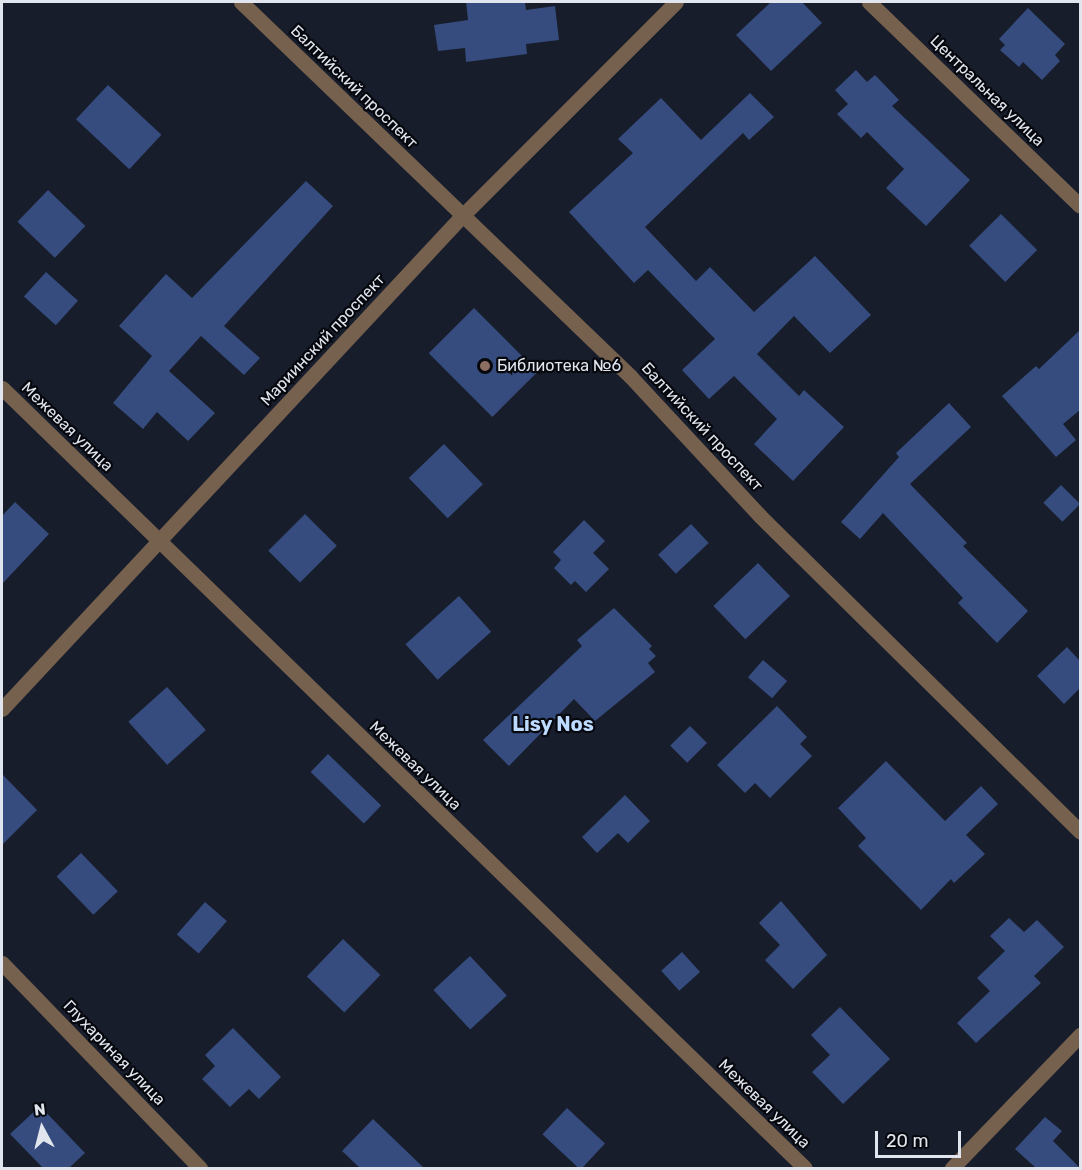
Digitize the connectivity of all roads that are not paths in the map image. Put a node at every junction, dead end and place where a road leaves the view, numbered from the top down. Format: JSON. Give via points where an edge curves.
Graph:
{"nodes":[{"id":1,"x":241,"y":2,"type":"edge"},
{"id":2,"x":676,"y":2,"type":"edge"},
{"id":3,"x":868,"y":2,"type":"edge"},
{"id":4,"x":1080,"y":206,"type":"edge"},
{"id":5,"x":461,"y":217,"type":"junction"},
{"id":6,"x":2,"y":388,"type":"edge"},
{"id":7,"x":160,"y":543,"type":"junction"},
{"id":8,"x":2,"y":709,"type":"edge"},
{"id":9,"x":1080,"y":832,"type":"edge"},
{"id":10,"x":2,"y":963,"type":"edge"},
{"id":11,"x":1080,"y":1035,"type":"edge"},
{"id":12,"x":200,"y":1168,"type":"edge"},
{"id":13,"x":805,"y":1168,"type":"edge"},
{"id":14,"x":952,"y":1168,"type":"edge"}],
"edges":[{"from":1,"to":5,"type":"street","name":"Балтийский проспект"},
{"from":2,"to":5,"type":"street","name":"Мариинский проспект"},
{"from":3,"to":4,"type":"street","name":"Центральная улица"},
{"from":5,"to":7,"type":"street","name":"Мариинский проспект"},
{"from":5,"to":9,"type":"street","name":"Балтийский проспект","via":[[630,376],[760,516]]},
{"from":6,"to":7,"type":"street","name":"Межевая улица"},
{"from":7,"to":8,"type":"street","name":"Мариинский проспект"},
{"from":7,"to":13,"type":"street","name":"Межевая улица"},
{"from":10,"to":12,"type":"street","name":"Глухариная улица"},
{"from":11,"to":14,"type":"street"}]}
